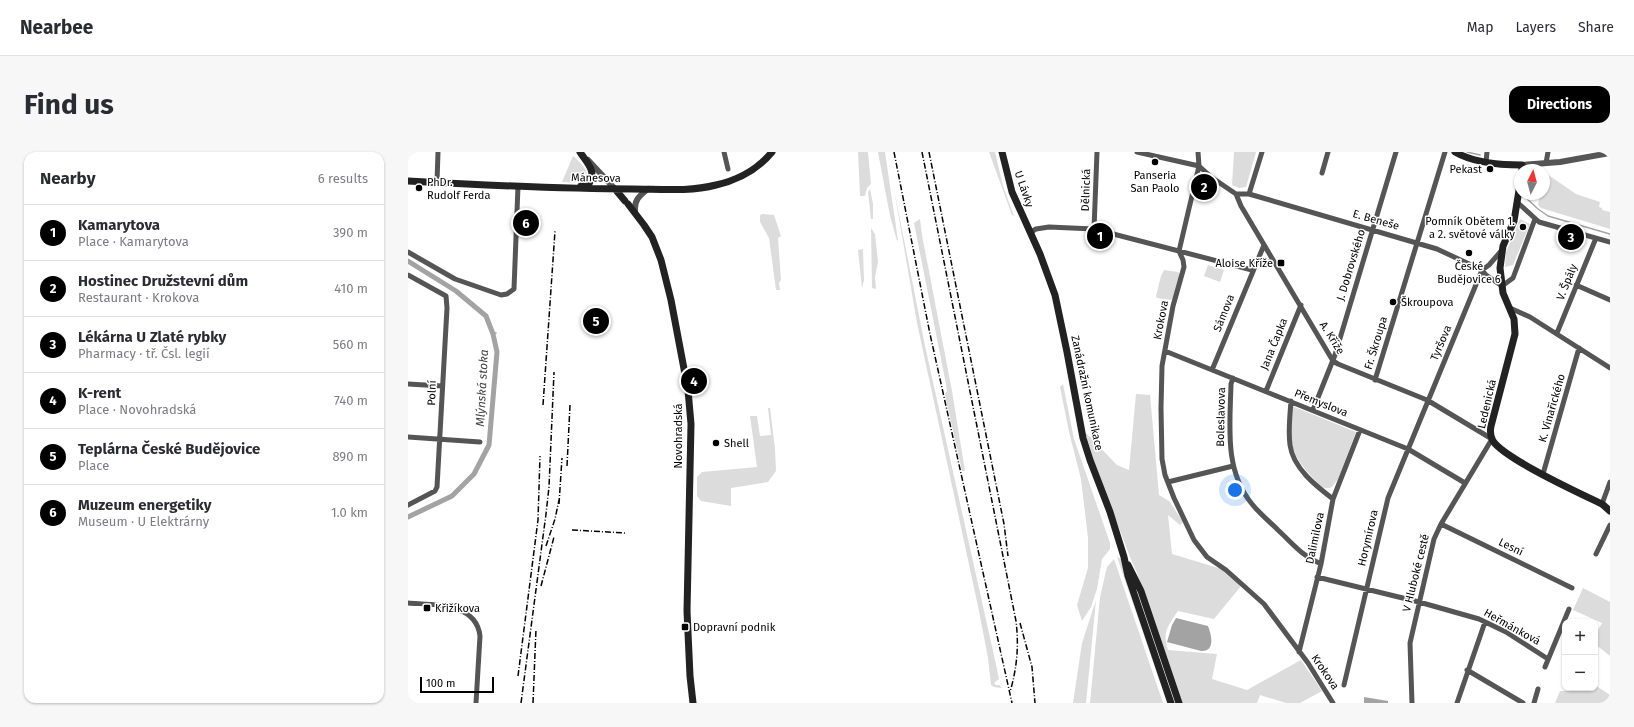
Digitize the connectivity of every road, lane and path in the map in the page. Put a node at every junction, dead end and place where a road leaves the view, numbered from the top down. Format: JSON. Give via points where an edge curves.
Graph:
{"nodes":[{"id":1,"x":438,"y":152,"type":"edge"},
{"id":2,"x":580,"y":152,"type":"edge"},
{"id":3,"x":724,"y":152,"type":"edge"},
{"id":4,"x":772,"y":152,"type":"edge"},
{"id":5,"x":1002,"y":152,"type":"edge"},
{"id":6,"x":1097,"y":152,"type":"edge"},
{"id":7,"x":1137,"y":152,"type":"edge"},
{"id":8,"x":1198,"y":152,"type":"edge"},
{"id":9,"x":1262,"y":152,"type":"edge"},
{"id":10,"x":1328,"y":152,"type":"edge"},
{"id":11,"x":1396,"y":152,"type":"edge"},
{"id":12,"x":1445,"y":152,"type":"edge"},
{"id":13,"x":1454,"y":152,"type":"edge"},
{"id":14,"x":1487,"y":152,"type":"edge"},
{"id":15,"x":1548,"y":152,"type":"edge"},
{"id":16,"x":1603,"y":153,"type":"edge"},
{"id":17,"x":1610,"y":153,"type":"edge"},
{"id":18,"x":1486,"y":162,"type":"junction"},
{"id":19,"x":1546,"y":163,"type":"junction"},
{"id":20,"x":1540,"y":164,"type":"edge"},
{"id":21,"x":1198,"y":166,"type":"junction"},
{"id":22,"x":1514,"y":166,"type":"edge"},
{"id":23,"x":728,"y":169,"type":"dead end"},
{"id":24,"x":1322,"y":173,"type":"dead end"},
{"id":25,"x":408,"y":181,"type":"edge"},
{"id":26,"x":437,"y":182,"type":"junction"},
{"id":27,"x":518,"y":186,"type":"junction"},
{"id":28,"x":572,"y":188,"type":"junction"},
{"id":29,"x":615,"y":190,"type":"junction"},
{"id":30,"x":648,"y":190,"type":"junction"},
{"id":31,"x":1236,"y":194,"type":"junction"},
{"id":32,"x":1249,"y":194,"type":"junction"},
{"id":33,"x":1518,"y":200,"type":"edge"},
{"id":34,"x":1518,"y":203,"type":"junction"},
{"id":35,"x":635,"y":212,"type":"junction"},
{"id":36,"x":1535,"y":219,"type":"junction"},
{"id":37,"x":1094,"y":229,"type":"junction"},
{"id":38,"x":1372,"y":229,"type":"junction"},
{"id":39,"x":1031,"y":232,"type":"junction"},
{"id":40,"x":1596,"y":238,"type":"junction"},
{"id":41,"x":1610,"y":242,"type":"edge"},
{"id":42,"x":1417,"y":243,"type":"junction"},
{"id":43,"x":1264,"y":245,"type":"junction"},
{"id":44,"x":1502,"y":250,"type":"junction"},
{"id":45,"x":1179,"y":251,"type":"junction"},
{"id":46,"x":408,"y":252,"type":"edge"},
{"id":47,"x":1274,"y":262,"type":"junction"},
{"id":48,"x":1256,"y":263,"type":"junction"},
{"id":49,"x":1252,"y":270,"type":"junction"},
{"id":50,"x":1482,"y":270,"type":"junction"},
{"id":51,"x":408,"y":275,"type":"edge"},
{"id":52,"x":1576,"y":285,"type":"junction"},
{"id":53,"x":1502,"y":286,"type":"junction"},
{"id":54,"x":1610,"y":300,"type":"edge"},
{"id":55,"x":1301,"y":305,"type":"junction"},
{"id":56,"x":1510,"y":308,"type":"junction"},
{"id":57,"x":1556,"y":334,"type":"junction"},
{"id":58,"x":1579,"y":348,"type":"junction"},
{"id":59,"x":1165,"y":351,"type":"junction"},
{"id":60,"x":1333,"y":360,"type":"junction"},
{"id":61,"x":1610,"y":368,"type":"edge"},
{"id":62,"x":1212,"y":370,"type":"junction"},
{"id":63,"x":1233,"y":378,"type":"junction"},
{"id":64,"x":1375,"y":380,"type":"junction"},
{"id":65,"x":408,"y":384,"type":"edge"},
{"id":66,"x":442,"y":386,"type":"junction"},
{"id":67,"x":1266,"y":391,"type":"junction"},
{"id":68,"x":1427,"y":400,"type":"junction"},
{"id":69,"x":1292,"y":401,"type":"junction"},
{"id":70,"x":1313,"y":410,"type":"junction"},
{"id":71,"x":1360,"y":430,"type":"junction"},
{"id":72,"x":408,"y":437,"type":"edge"},
{"id":73,"x":440,"y":439,"type":"junction"},
{"id":74,"x":1492,"y":439,"type":"junction"},
{"id":75,"x":480,"y":442,"type":"dead end"},
{"id":76,"x":1408,"y":450,"type":"junction"},
{"id":77,"x":1233,"y":466,"type":"junction"},
{"id":78,"x":1543,"y":474,"type":"junction"},
{"id":79,"x":1168,"y":482,"type":"junction"},
{"id":80,"x":1610,"y":482,"type":"edge"},
{"id":81,"x":1465,"y":483,"type":"junction"},
{"id":82,"x":1334,"y":499,"type":"junction"},
{"id":83,"x":1602,"y":504,"type":"junction"},
{"id":84,"x":408,"y":505,"type":"edge"},
{"id":85,"x":1610,"y":511,"type":"edge"},
{"id":86,"x":1441,"y":524,"type":"junction"},
{"id":87,"x":1610,"y":525,"type":"edge"},
{"id":88,"x":1596,"y":554,"type":"dead end"},
{"id":89,"x":1124,"y":557,"type":"junction"},
{"id":90,"x":1321,"y":564,"type":"junction"},
{"id":91,"x":1317,"y":577,"type":"junction"},
{"id":92,"x":1572,"y":588,"type":"dead end"},
{"id":93,"x":1367,"y":589,"type":"junction"},
{"id":94,"x":1419,"y":602,"type":"junction"},
{"id":95,"x":409,"y":603,"type":"edge"},
{"id":96,"x":1569,"y":609,"type":"dead end"},
{"id":97,"x":1485,"y":622,"type":"junction"},
{"id":98,"x":1299,"y":652,"type":"junction"},
{"id":99,"x":1548,"y":659,"type":"junction"},
{"id":100,"x":1545,"y":668,"type":"dead end"},
{"id":101,"x":1467,"y":670,"type":"junction"},
{"id":102,"x":1344,"y":685,"type":"dead end"},
{"id":103,"x":1538,"y":689,"type":"dead end"},
{"id":104,"x":476,"y":703,"type":"edge"},
{"id":105,"x":693,"y":703,"type":"edge"},
{"id":106,"x":1171,"y":703,"type":"edge"},
{"id":107,"x":1179,"y":703,"type":"edge"},
{"id":108,"x":1333,"y":703,"type":"edge"},
{"id":109,"x":1412,"y":703,"type":"edge"},
{"id":110,"x":1457,"y":703,"type":"edge"},
{"id":111,"x":1523,"y":703,"type":"edge"},
{"id":112,"x":1534,"y":703,"type":"edge"}],
"edges":[{"from":1,"to":26,"type":"street"},
{"from":2,"to":28,"type":"main road","via":[[593,176],[589,184]]},
{"from":2,"to":29,"type":"street","name":"Novohradská"},
{"from":3,"to":23,"type":"street"},
{"from":4,"to":30,"type":"main road","name":"Mánesova","via":[[752,171],[716,186]]},
{"from":5,"to":39,"type":"main road","name":"U Lávky","via":[[1018,209]]},
{"from":6,"to":37,"type":"street","name":"Dělnická"},
{"from":7,"to":21,"type":"street"},
{"from":8,"to":21,"type":"street","name":"Krokova"},
{"from":9,"to":32,"type":"street"},
{"from":10,"to":24,"type":"street"},
{"from":11,"to":38,"type":"street","name":"J. Dobrovského"},
{"from":12,"to":42,"type":"street","name":"Fr. Škroupa"},
{"from":13,"to":18,"type":"main road","via":[[1466,158]]},
{"from":14,"to":18,"type":"street"},
{"from":15,"to":19,"type":"street"},
{"from":16,"to":17,"type":"street"},
{"from":16,"to":19,"type":"street"},
{"from":18,"to":22,"type":"main road"},
{"from":19,"to":20,"type":"street"},
{"from":21,"to":31,"type":"street"},
{"from":21,"to":45,"type":"street","name":"Krokova"},
{"from":25,"to":26,"type":"main road","name":"Mánesova"},
{"from":26,"to":27,"type":"main road","name":"Mánesova"},
{"from":27,"to":28,"type":"main road","name":"Mánesova"},
{"from":27,"to":46,"type":"street","via":[[514,289],[507,294],[501,295],[455,279]]},
{"from":28,"to":29,"type":"main road","name":"Mánesova"},
{"from":29,"to":30,"type":"main road","name":"Mánesova"},
{"from":29,"to":35,"type":"main road","name":"Novohradská"},
{"from":30,"to":35,"type":"street","via":[[636,199]]},
{"from":31,"to":32,"type":"street","name":"E. Beneše"},
{"from":31,"to":43,"type":"street","name":"A. Kříže"},
{"from":32,"to":38,"type":"street","name":"E. Beneše"},
{"from":33,"to":34,"type":"main road","name":"Ledenická"},
{"from":34,"to":36,"type":"street"},
{"from":34,"to":44,"type":"main road","name":"Ledenická"},
{"from":35,"to":105,"type":"main road","name":"Novohradská","via":[[659,252],[688,390],[691,431],[688,640]]},
{"from":36,"to":40,"type":"street"},
{"from":36,"to":53,"type":"street","via":[[1513,278]]},
{"from":37,"to":39,"type":"street","via":[[1049,227]]},
{"from":37,"to":45,"type":"street"},
{"from":38,"to":42,"type":"street","name":"E. Beneše"},
{"from":38,"to":60,"type":"street","name":"J. Dobrovského"},
{"from":39,"to":89,"type":"main road","name":"Zanádražní komunikace","via":[[1055,295],[1083,438]]},
{"from":40,"to":41,"type":"street"},
{"from":40,"to":52,"type":"street","name":"V. Špály"},
{"from":42,"to":50,"type":"street","name":"E. Beneše","via":[[1437,249]]},
{"from":42,"to":64,"type":"street","name":"Fr. Škroupa"},
{"from":43,"to":47,"type":"street","name":"A. Kříže"},
{"from":43,"to":48,"type":"street","name":"Sámova"},
{"from":44,"to":50,"type":"street","name":"Ledenická"},
{"from":44,"to":53,"type":"main road","name":"Ledenická"},
{"from":45,"to":49,"type":"street"},
{"from":45,"to":59,"type":"street","name":"Krokova","via":[[1184,267],[1173,306]]},
{"from":47,"to":48,"type":"street"},
{"from":47,"to":55,"type":"street","name":"A. Kříže"},
{"from":48,"to":49,"type":"street","name":"Sámova"},
{"from":49,"to":62,"type":"street","name":"Sámova"},
{"from":50,"to":53,"type":"street","name":"E. Beneše"},
{"from":50,"to":68,"type":"street","name":"Tyršova"},
{"from":51,"to":66,"type":"street","name":"Polní","via":[[446,296]]},
{"from":52,"to":54,"type":"street"},
{"from":52,"to":57,"type":"street","name":"V. Špály"},
{"from":53,"to":56,"type":"main road","name":"Ledenická"},
{"from":55,"to":60,"type":"street","name":"A. Kříže"},
{"from":55,"to":67,"type":"street","name":"Jana Čapka"},
{"from":56,"to":57,"type":"street","via":[[1530,317]]},
{"from":56,"to":74,"type":"main road","name":"Ledenická","via":[[1515,322],[1515,334],[1491,426]]},
{"from":57,"to":58,"type":"street"},
{"from":58,"to":61,"type":"street"},
{"from":58,"to":78,"type":"street","name":"K. Vinařického"},
{"from":59,"to":62,"type":"street","name":"Přemyslova"},
{"from":59,"to":79,"type":"street","name":"Krokova","via":[[1162,366],[1162,459]]},
{"from":60,"to":64,"type":"street","name":"A. Kříže"},
{"from":60,"to":70,"type":"street","name":"J. Dobrovského"},
{"from":62,"to":63,"type":"street","name":"Přemyslova"},
{"from":63,"to":67,"type":"street","name":"Přemyslova"},
{"from":63,"to":77,"type":"street","name":"Boleslavova","via":[[1230,441]]},
{"from":64,"to":68,"type":"street","name":"A. Kříže"},
{"from":65,"to":66,"type":"street"},
{"from":66,"to":73,"type":"street","name":"Polní"},
{"from":67,"to":69,"type":"street","name":"Přemyslova"},
{"from":68,"to":74,"type":"street","name":"A. Kříže"},
{"from":68,"to":76,"type":"street","name":"Horymírova"},
{"from":69,"to":70,"type":"street","name":"Přemyslova"},
{"from":69,"to":82,"type":"street","via":[[1290,441],[1294,457],[1310,479]]},
{"from":70,"to":71,"type":"street","name":"Přemyslova"},
{"from":71,"to":76,"type":"street","name":"Přemyslova"},
{"from":71,"to":82,"type":"street","name":"Dalimilova"},
{"from":72,"to":73,"type":"street"},
{"from":73,"to":75,"type":"street"},
{"from":73,"to":84,"type":"street","name":"Polní","via":[[438,487]]},
{"from":74,"to":78,"type":"main road","name":"Ledenická","via":[[1506,453]]},
{"from":74,"to":81,"type":"street","name":"V Hluboké cestě"},
{"from":76,"to":81,"type":"street","name":"Přemyslova"},
{"from":76,"to":93,"type":"street","name":"Horymírova","via":[[1388,498]]},
{"from":77,"to":79,"type":"street"},
{"from":77,"to":90,"type":"street","name":"Boleslavova","via":[[1240,485],[1252,504],[1307,558]]},
{"from":78,"to":83,"type":"main road","name":"Ledenická"},
{"from":79,"to":98,"type":"street","name":"Krokova","via":[[1194,540],[1207,557],[1226,570],[1264,604]]},
{"from":80,"to":83,"type":"street"},
{"from":81,"to":86,"type":"street","name":"V Hluboké cestě"},
{"from":82,"to":90,"type":"street","name":"Dalimilova"},
{"from":83,"to":85,"type":"main road","name":"Ledenická"},
{"from":86,"to":92,"type":"street","name":"Lesní"},
{"from":86,"to":94,"type":"street","name":"V Hluboké cestě","via":[[1433,543]]},
{"from":87,"to":88,"type":"street"},
{"from":89,"to":106,"type":"main road","name":"Zanádražní komunikace","via":[[1128,576]]},
{"from":89,"to":107,"type":"main road","name":"Zanádražní komunikace","via":[[1141,591]]},
{"from":90,"to":91,"type":"street","name":"Dalimilova"},
{"from":91,"to":93,"type":"street","name":"Heřmánková"},
{"from":91,"to":98,"type":"street","name":"Dalimilova"},
{"from":93,"to":94,"type":"street","name":"Heřmánková"},
{"from":93,"to":102,"type":"street","name":"Horymírova"},
{"from":94,"to":97,"type":"street","name":"Heřmánková"},
{"from":94,"to":109,"type":"street","name":"V Hluboké cestě","via":[[1410,643]]},
{"from":95,"to":104,"type":"street","via":[[457,608],[478,626],[480,636]]},
{"from":96,"to":99,"type":"street"},
{"from":97,"to":99,"type":"street","name":"Heřmánková","via":[[1506,632]]},
{"from":97,"to":101,"type":"street"},
{"from":98,"to":108,"type":"street","name":"Krokova"},
{"from":99,"to":100,"type":"street"},
{"from":101,"to":110,"type":"street"},
{"from":101,"to":111,"type":"street"},
{"from":103,"to":112,"type":"street"}]}
